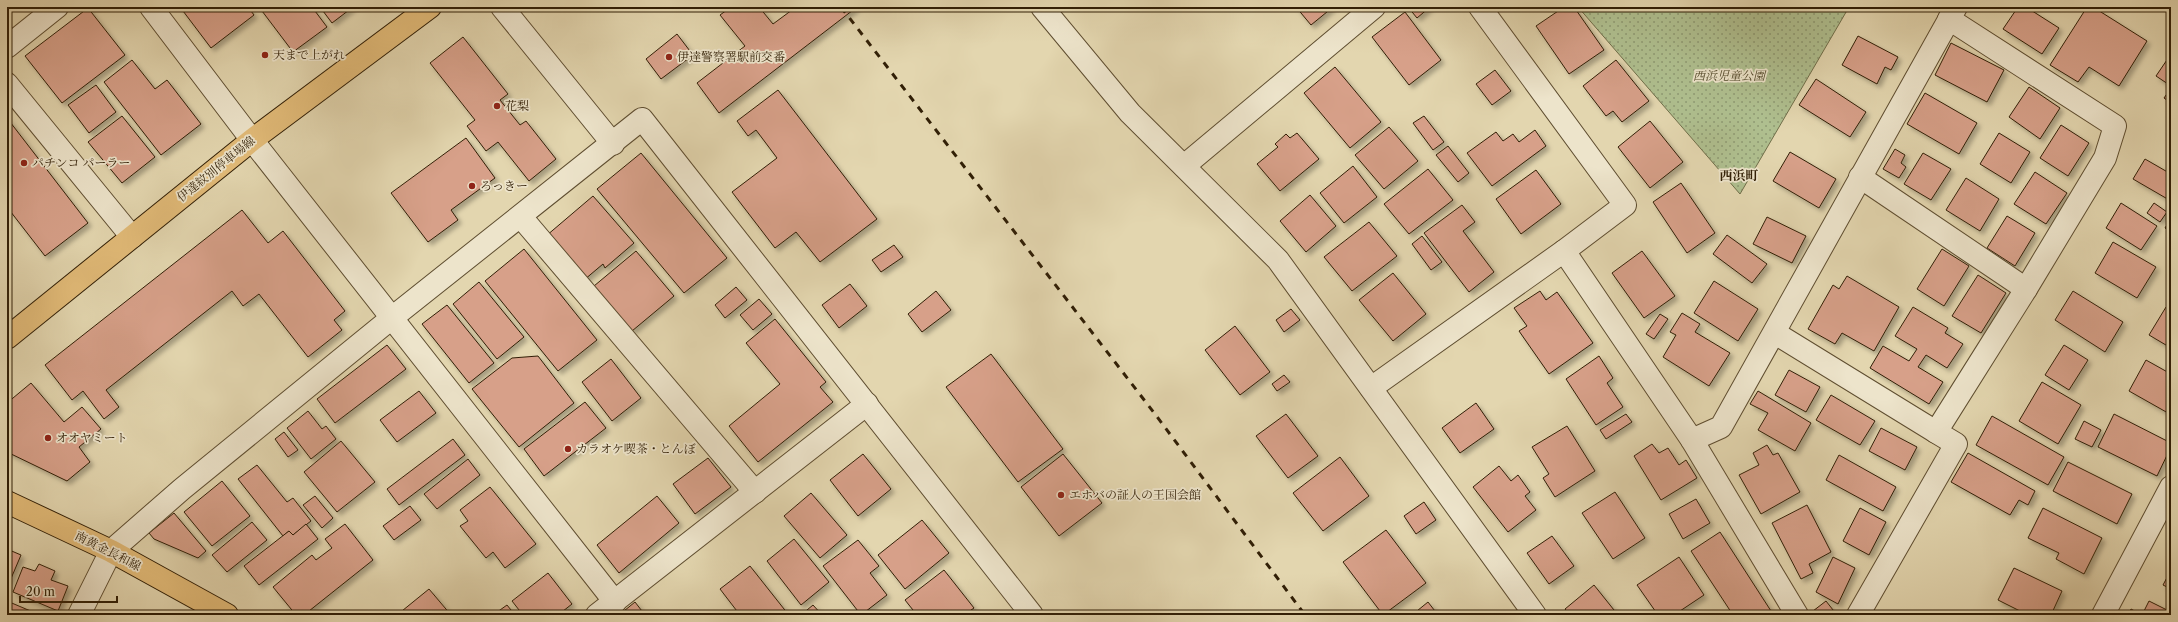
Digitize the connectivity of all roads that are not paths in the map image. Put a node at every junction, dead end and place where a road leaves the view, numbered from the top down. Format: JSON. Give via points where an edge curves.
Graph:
{"nodes":[{"id":1,"x":57,"y":7,"type":"edge"},
{"id":2,"x":151,"y":7,"type":"edge"},
{"id":3,"x":430,"y":7,"type":"edge"},
{"id":4,"x":502,"y":7,"type":"edge"},
{"id":5,"x":1042,"y":7,"type":"edge"},
{"id":6,"x":1480,"y":7,"type":"edge"},
{"id":7,"x":1372,"y":8,"type":"edge"},
{"id":8,"x":1953,"y":13,"type":"edge"},
{"id":9,"x":7,"y":47,"type":"edge"},
{"id":10,"x":7,"y":84,"type":"edge"},
{"id":11,"x":252,"y":140,"type":"junction"},
{"id":12,"x":613,"y":144,"type":"junction"},
{"id":13,"x":1184,"y":166,"type":"junction"},
{"id":14,"x":1860,"y":177,"type":"junction"},
{"id":15,"x":521,"y":217,"type":"junction"},
{"id":16,"x":132,"y":237,"type":"junction"},
{"id":17,"x":1564,"y":251,"type":"junction"},
{"id":18,"x":2026,"y":289,"type":"junction"},
{"id":19,"x":393,"y":317,"type":"junction"},
{"id":20,"x":1775,"y":333,"type":"junction"},
{"id":21,"x":7,"y":338,"type":"edge"},
{"id":22,"x":1371,"y":388,"type":"junction"},
{"id":23,"x":867,"y":404,"type":"junction"},
{"id":24,"x":1936,"y":432,"type":"junction"},
{"id":25,"x":1692,"y":440,"type":"junction"},
{"id":26,"x":2171,"y":487,"type":"edge"},
{"id":27,"x":755,"y":492,"type":"junction"},
{"id":28,"x":7,"y":502,"type":"edge"},
{"id":29,"x":111,"y":551,"type":"junction"},
{"id":30,"x":615,"y":602,"type":"junction"},
{"id":31,"x":1027,"y":613,"type":"edge"},
{"id":32,"x":79,"y":615,"type":"edge"},
{"id":33,"x":227,"y":615,"type":"edge"},
{"id":34,"x":597,"y":615,"type":"edge"},
{"id":35,"x":1535,"y":615,"type":"edge"},
{"id":36,"x":1797,"y":615,"type":"edge"},
{"id":37,"x":1858,"y":615,"type":"edge"},
{"id":38,"x":2103,"y":615,"type":"edge"}],
"edges":[{"from":1,"to":9,"type":"street"},
{"from":2,"to":11,"type":"street"},
{"from":3,"to":11,"type":"main road","name":"伊達紋別停車場線"},
{"from":4,"to":12,"type":"street"},
{"from":5,"to":13,"type":"street","via":[[1130,113]]},
{"from":6,"to":17,"type":"street","via":[[1625,205]]},
{"from":7,"to":13,"type":"street"},
{"from":8,"to":14,"type":"street"},
{"from":8,"to":18,"type":"street","via":[[2115,126],[2105,158]]},
{"from":10,"to":16,"type":"street"},
{"from":11,"to":16,"type":"main road","name":"伊達紋別停車場線"},
{"from":11,"to":19,"type":"street"},
{"from":12,"to":15,"type":"street"},
{"from":12,"to":23,"type":"street","via":[[642,119]]},
{"from":13,"to":22,"type":"street","via":[[1278,260]]},
{"from":14,"to":18,"type":"street"},
{"from":14,"to":20,"type":"street"},
{"from":15,"to":19,"type":"street"},
{"from":15,"to":27,"type":"street"},
{"from":16,"to":21,"type":"main road","name":"伊達紋別停車場線"},
{"from":17,"to":22,"type":"street"},
{"from":17,"to":25,"type":"street"},
{"from":18,"to":24,"type":"street"},
{"from":19,"to":29,"type":"street","via":[[182,489]]},
{"from":19,"to":30,"type":"street"},
{"from":20,"to":24,"type":"street"},
{"from":20,"to":25,"type":"street","via":[[1721,427]]},
{"from":22,"to":35,"type":"street"},
{"from":23,"to":27,"type":"street"},
{"from":23,"to":31,"type":"street"},
{"from":24,"to":37,"type":"street","via":[[1956,444]]},
{"from":25,"to":36,"type":"street"},
{"from":26,"to":38,"type":"street"},
{"from":27,"to":30,"type":"street"},
{"from":28,"to":29,"type":"main road","name":"南黄金長和線"},
{"from":29,"to":32,"type":"street"},
{"from":29,"to":33,"type":"main road","name":"南黄金長和線"},
{"from":30,"to":34,"type":"street"}]}
